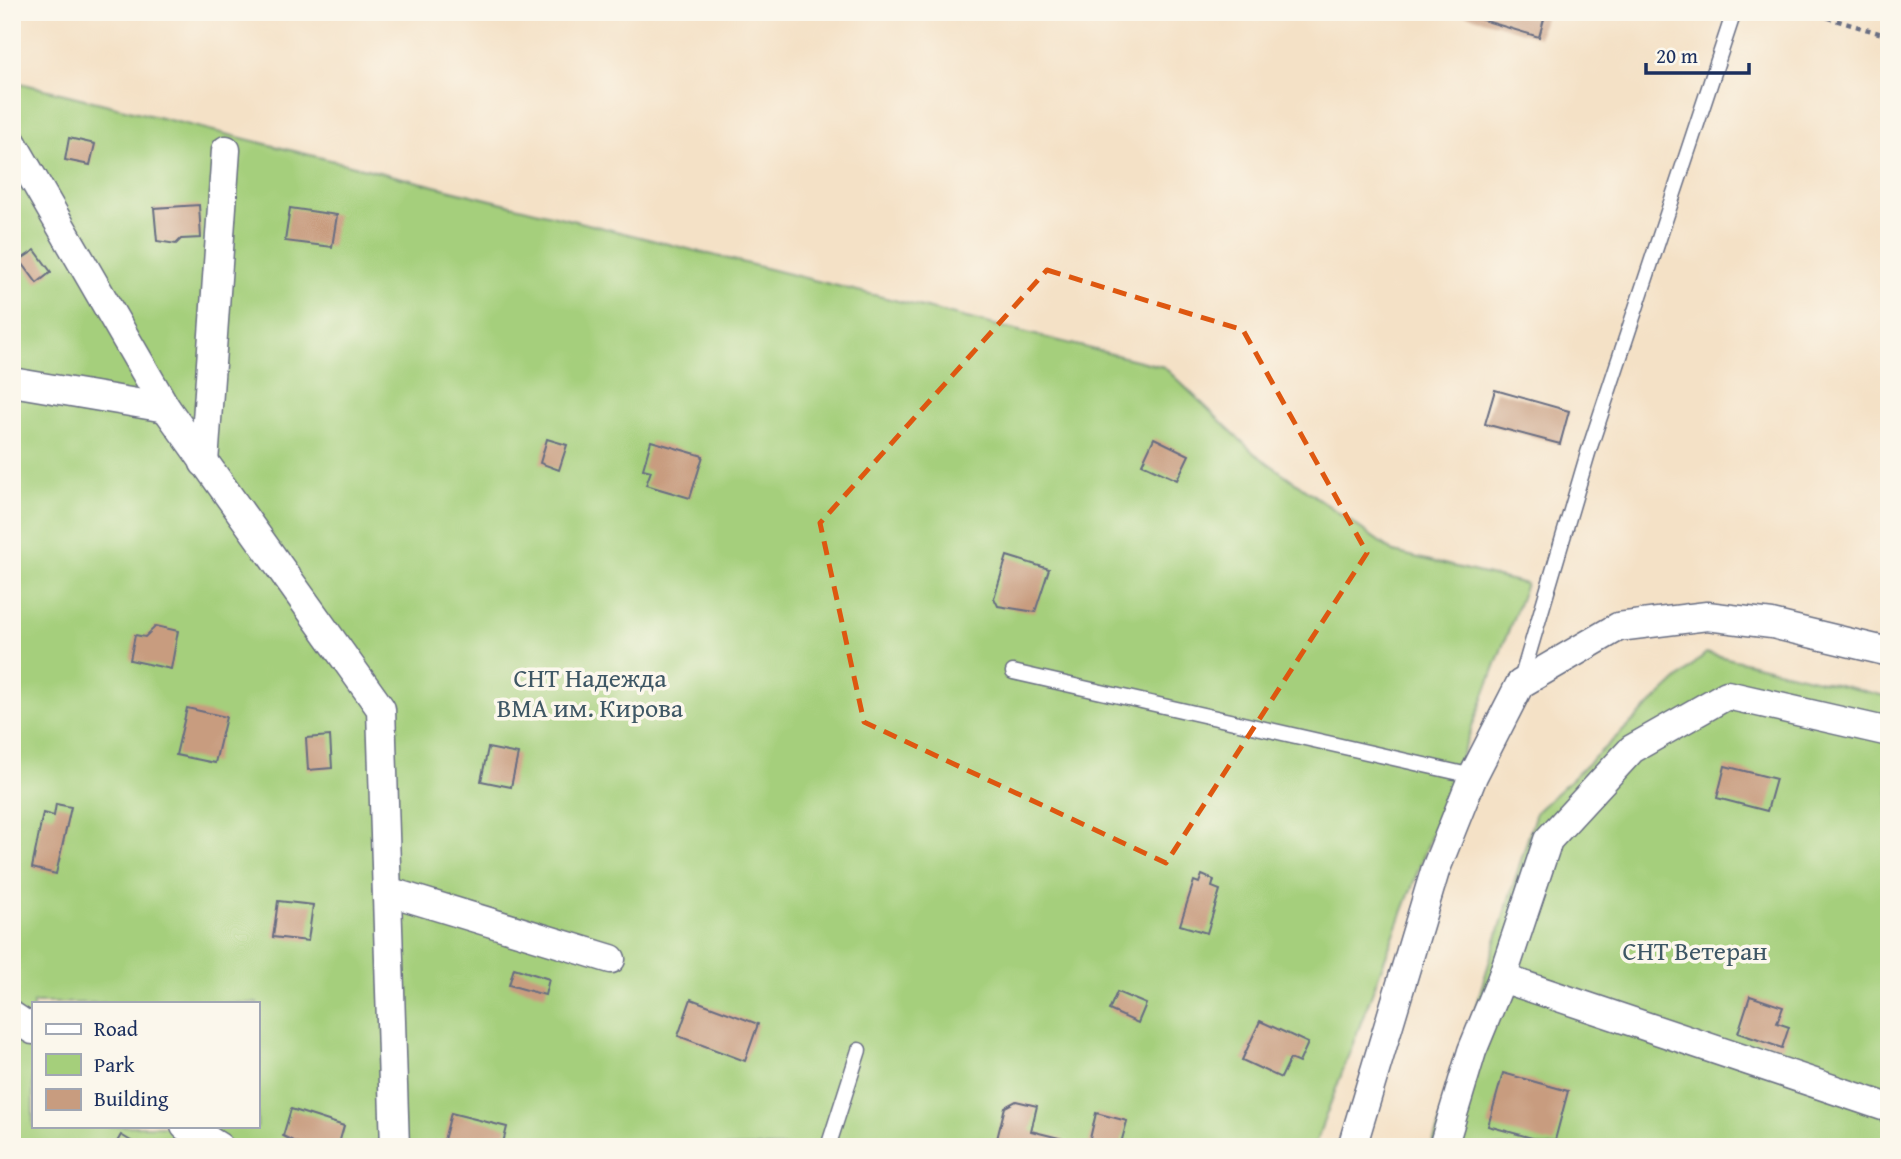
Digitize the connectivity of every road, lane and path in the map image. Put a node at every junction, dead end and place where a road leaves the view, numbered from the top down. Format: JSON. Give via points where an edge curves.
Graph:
{"nodes":[{"id":1,"x":1734,"y":12,"type":"edge"},
{"id":2,"x":1808,"y":12,"type":"edge"},
{"id":3,"x":1889,"y":36,"type":"edge"},
{"id":4,"x":12,"y":142,"type":"edge"},
{"id":5,"x":226,"y":150,"type":"dead end"},
{"id":6,"x":12,"y":382,"type":"edge"},
{"id":7,"x":166,"y":408,"type":"junction"},
{"id":8,"x":204,"y":463,"type":"junction"},
{"id":9,"x":1889,"y":652,"type":"edge"},
{"id":10,"x":1013,"y":671,"type":"dead end"},
{"id":11,"x":1520,"y":684,"type":"junction"},
{"id":12,"x":1889,"y":732,"type":"edge"},
{"id":13,"x":1473,"y":776,"type":"junction"},
{"id":14,"x":387,"y":891,"type":"junction"},
{"id":15,"x":611,"y":959,"type":"dead end"},
{"id":16,"x":1502,"y":978,"type":"junction"},
{"id":17,"x":12,"y":1016,"type":"edge"},
{"id":18,"x":32,"y":1029,"type":"edge"},
{"id":19,"x":859,"y":1050,"type":"dead end"},
{"id":20,"x":1889,"y":1108,"type":"edge"},
{"id":21,"x":188,"y":1128,"type":"edge"},
{"id":22,"x":219,"y":1147,"type":"edge"},
{"id":23,"x":396,"y":1147,"type":"edge"},
{"id":24,"x":828,"y":1147,"type":"edge"},
{"id":25,"x":1352,"y":1147,"type":"edge"},
{"id":26,"x":1443,"y":1147,"type":"edge"}],
"edges":[{"from":1,"to":11,"type":"lane","via":[[1588,453]]},
{"from":2,"to":3,"type":"path"},
{"from":4,"to":7,"type":"street"},
{"from":5,"to":8,"type":"street"},
{"from":6,"to":7,"type":"street"},
{"from":7,"to":8,"type":"street"},
{"from":8,"to":14,"type":"street","via":[[381,709]]},
{"from":9,"to":11,"type":"street","via":[[1772,624],[1707,616],[1618,627]]},
{"from":10,"to":13,"type":"lane"},
{"from":11,"to":13,"type":"street"},
{"from":12,"to":16,"type":"street","via":[[1727,695],[1632,749],[1548,840]]},
{"from":13,"to":25,"type":"street","via":[[1436,871]]},
{"from":14,"to":15,"type":"street"},
{"from":14,"to":23,"type":"street"},
{"from":16,"to":20,"type":"street"},
{"from":16,"to":26,"type":"street","via":[[1472,1052]]},
{"from":17,"to":18,"type":"street"},
{"from":19,"to":24,"type":"lane"},
{"from":21,"to":22,"type":"street"}]}
